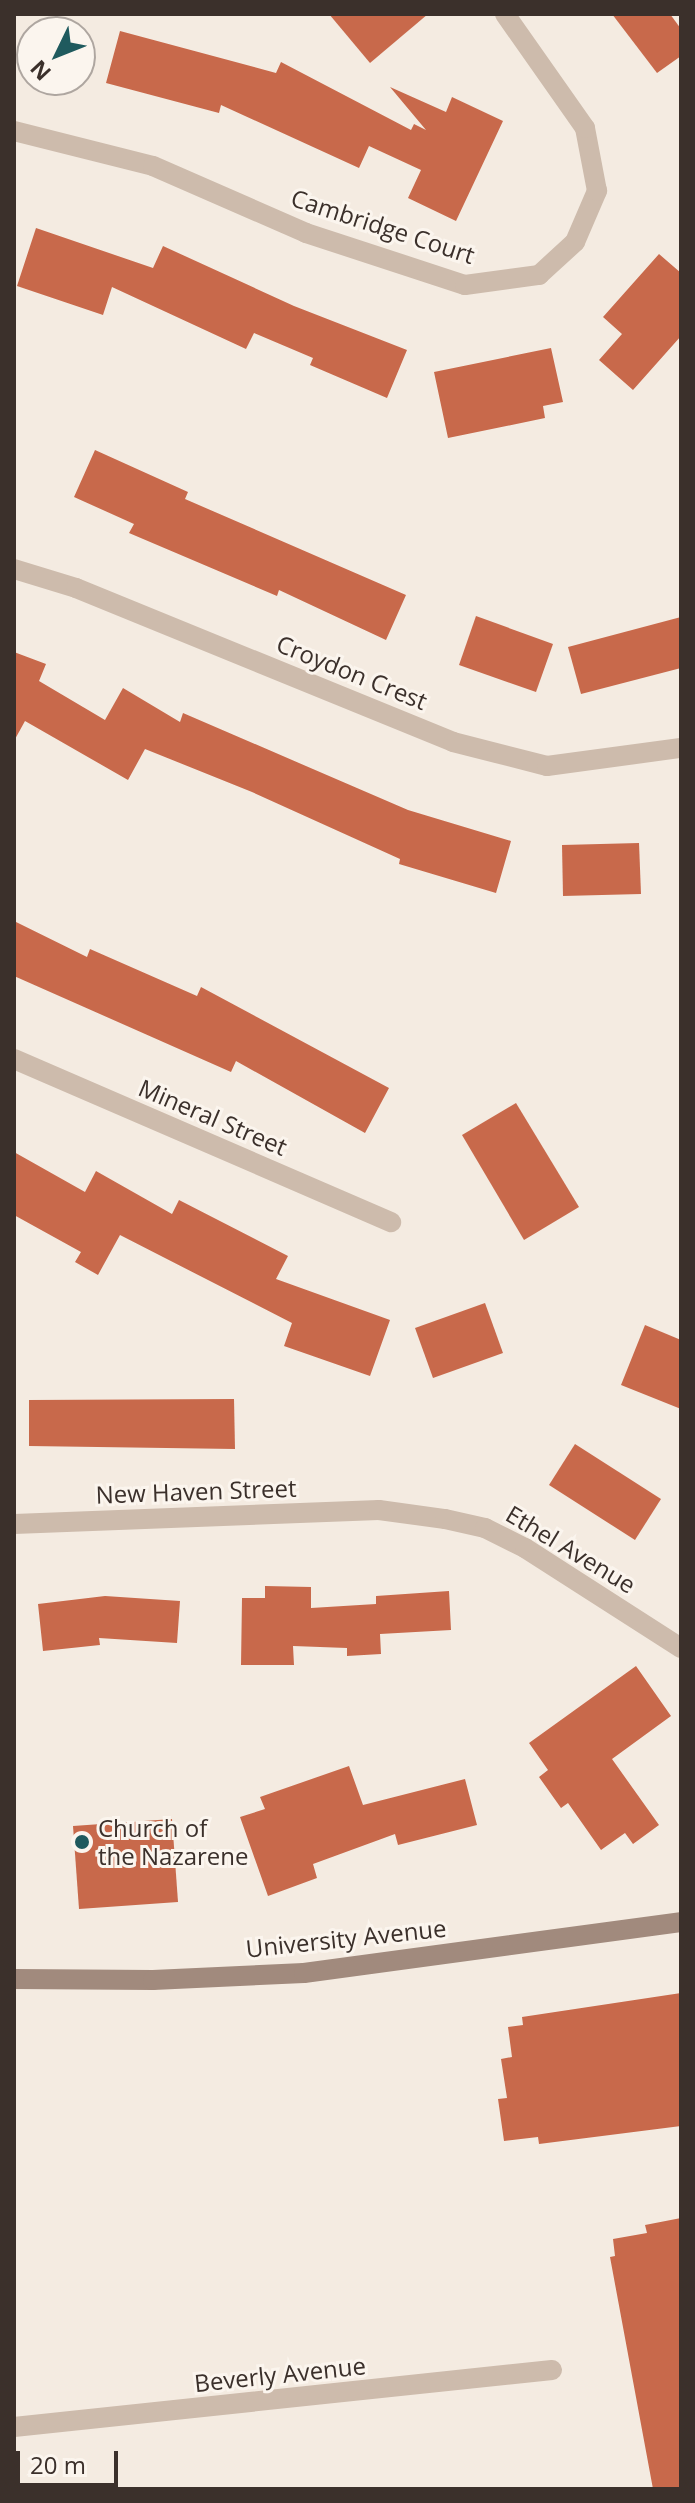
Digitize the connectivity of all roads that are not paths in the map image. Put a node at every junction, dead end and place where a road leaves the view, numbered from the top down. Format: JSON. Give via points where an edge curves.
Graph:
{"nodes":[{"id":1,"x":505,"y":14,"type":"edge"},
{"id":2,"x":14,"y":131,"type":"edge"},
{"id":3,"x":14,"y":569,"type":"edge"},
{"id":4,"x":681,"y":748,"type":"edge"},
{"id":5,"x":14,"y":1059,"type":"edge"},
{"id":6,"x":391,"y":1222,"type":"dead end"},
{"id":7,"x":379,"y":1510,"type":"joint"},
{"id":8,"x":14,"y":1524,"type":"edge"},
{"id":9,"x":681,"y":1648,"type":"edge"},
{"id":10,"x":681,"y":1922,"type":"edge"},
{"id":11,"x":14,"y":1979,"type":"edge"},
{"id":12,"x":552,"y":2370,"type":"dead end"},
{"id":13,"x":14,"y":2427,"type":"edge"}],
"edges":[{"from":1,"to":2,"type":"street","name":"Cambridge Court","via":[[585,128],[597,191],[575,242],[539,275],[465,285],[306,233],[153,166]]},
{"from":3,"to":4,"type":"street","name":"Croydon Crest","via":[[76,588],[453,742],[547,766]]},
{"from":5,"to":6,"type":"street","name":"Mineral Street"},
{"from":7,"to":8,"type":"street","name":"New Haven Street"},
{"from":7,"to":9,"type":"street","name":"Ethel Avenue","via":[[485,1528],[568,1574]]},
{"from":10,"to":11,"type":"main road","name":"University Avenue","via":[[304,1973]]},
{"from":12,"to":13,"type":"street","name":"Beverly Avenue"}]}
